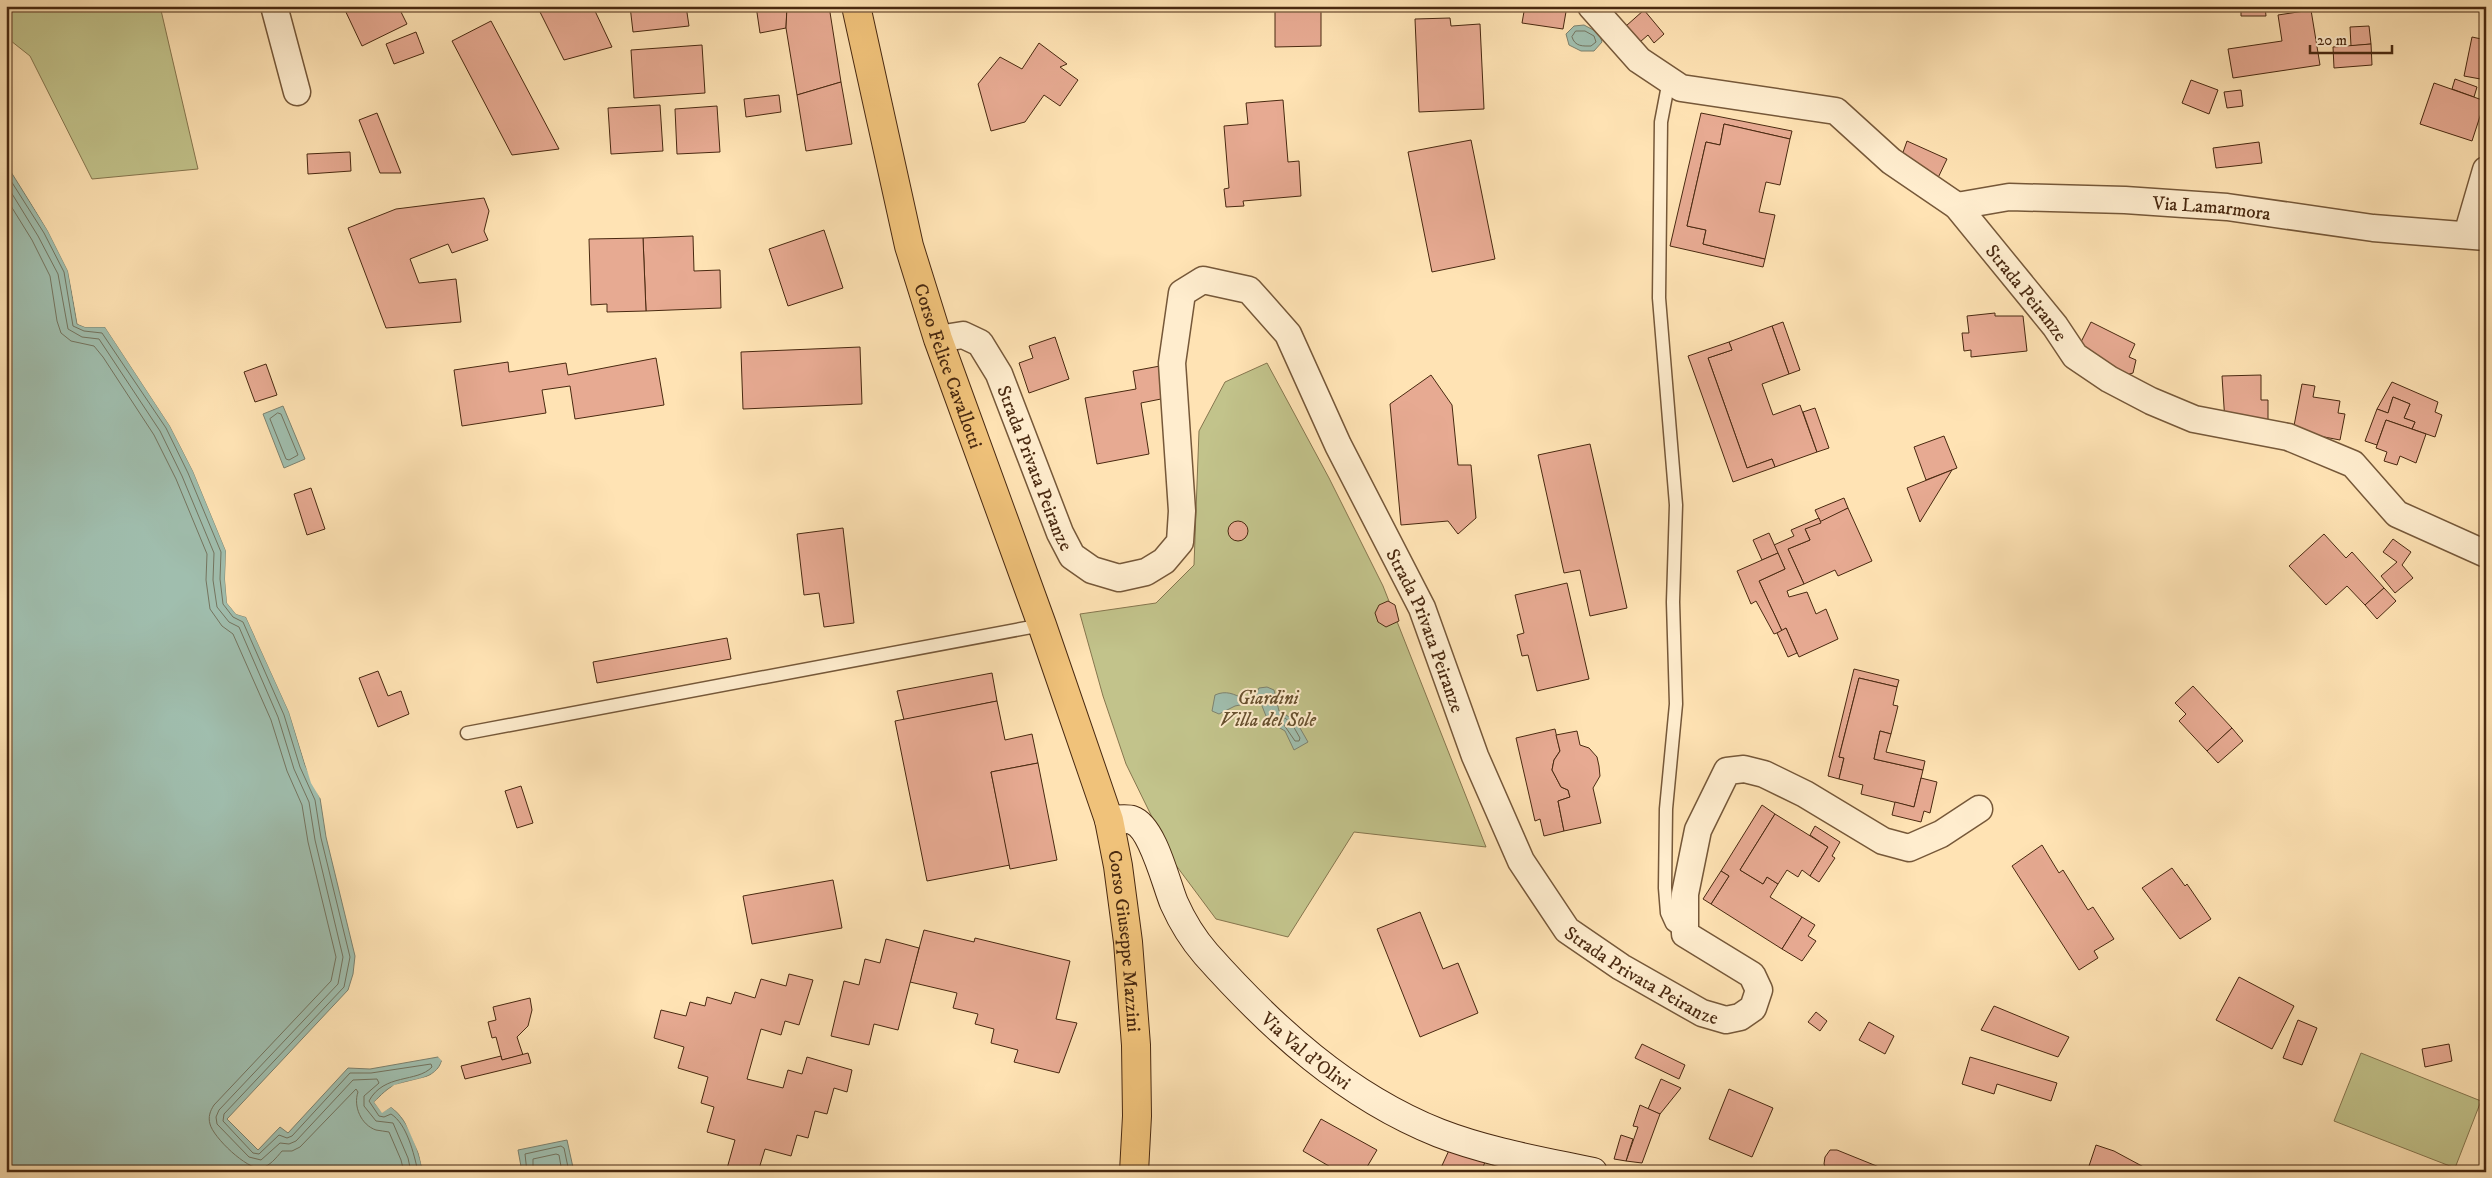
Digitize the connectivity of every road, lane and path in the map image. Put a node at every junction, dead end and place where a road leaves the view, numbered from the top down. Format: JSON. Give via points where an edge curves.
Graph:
{"nodes":[{"id":1,"x":274,"y":6,"type":"edge"},
{"id":2,"x":856,"y":6,"type":"edge"},
{"id":3,"x":1590,"y":6,"type":"edge"},
{"id":4,"x":1669,"y":80,"type":"junction"},
{"id":5,"x":297,"y":92,"type":"dead end"},
{"id":6,"x":2486,"y":170,"type":"edge"},
{"id":7,"x":1957,"y":206,"type":"junction"},
{"id":8,"x":2476,"y":236,"type":"edge"},
{"id":9,"x":938,"y":339,"type":"junction"},
{"id":10,"x":2486,"y":554,"type":"edge"},
{"id":11,"x":1042,"y":625,"type":"junction"},
{"id":12,"x":1074,"y":717,"type":"joint"},
{"id":13,"x":467,"y":733,"type":"dead end"},
{"id":14,"x":1979,"y":809,"type":"dead end"},
{"id":15,"x":1109,"y":820,"type":"junction"},
{"id":16,"x":1685,"y":934,"type":"junction"},
{"id":17,"x":1565,"y":1169,"type":"edge"},
{"id":18,"x":1134,"y":1172,"type":"edge"},
{"id":19,"x":1592,"y":1172,"type":"edge"}],
"edges":[{"from":1,"to":5,"type":"street"},
{"from":2,"to":9,"type":"main road","name":"Corso Felice Cavallotti","via":[[909,246]]},
{"from":3,"to":4,"type":"street","name":"Strada Peiranze","via":[[1639,60]]},
{"from":4,"to":7,"type":"street","name":"Strada Peiranze","via":[[1681,88],[1704,93],[1836,111],[1891,161]]},
{"from":4,"to":16,"type":"lane","via":[[1661,122],[1659,298],[1676,505],[1673,602],[1676,704],[1666,809],[1665,888],[1667,913],[1672,924]]},
{"from":6,"to":8,"type":"street","name":"Via Lamarmora"},
{"from":7,"to":8,"type":"street","name":"Via Lamarmora","via":[[2010,197],[2125,200],[2227,207],[2372,228]]},
{"from":7,"to":10,"type":"street","name":"Strada Peiranze","via":[[1999,254],[2075,356],[2109,379],[2194,418],[2288,437],[2353,464],[2397,514]]},
{"from":9,"to":11,"type":"main road","name":"Corso Felice Cavallotti"},
{"from":9,"to":16,"type":"street","name":"Strada Privata Peiranze","via":[[963,335],[980,343],[999,374],[1060,533],[1072,556],[1092,570],[1119,578],[1146,572],[1164,561],[1180,542],[1182,511],[1172,363],[1182,293],[1203,280],[1249,290],[1288,334],[1338,445],[1422,608],[1475,756],[1521,861],[1567,930],[1621,967],[1702,1013],[1726,1020],[1753,1008],[1759,990],[1752,975]]},
{"from":11,"to":12,"type":"main road","name":"Corso Felice Cavallotti"},
{"from":11,"to":13,"type":"lane"},
{"from":12,"to":15,"type":"main road","name":"Corso Giuseppe Mazzini"},
{"from":14,"to":16,"type":"street","via":[[1941,834],[1909,848],[1882,841],[1805,794],[1764,774],[1744,769],[1727,772],[1698,830],[1685,894]]},
{"from":15,"to":17,"type":"street","name":"Via Val d'Olivi","via":[[1132,820],[1141,827],[1152,844],[1189,931],[1274,1023],[1322,1066],[1366,1097],[1438,1133]]},
{"from":15,"to":18,"type":"main road","name":"Corso Giuseppe Mazzini","via":[[1128,942],[1136,1045]]},
{"from":17,"to":19,"type":"street","name":"Via Val d'Olivi"}]}
